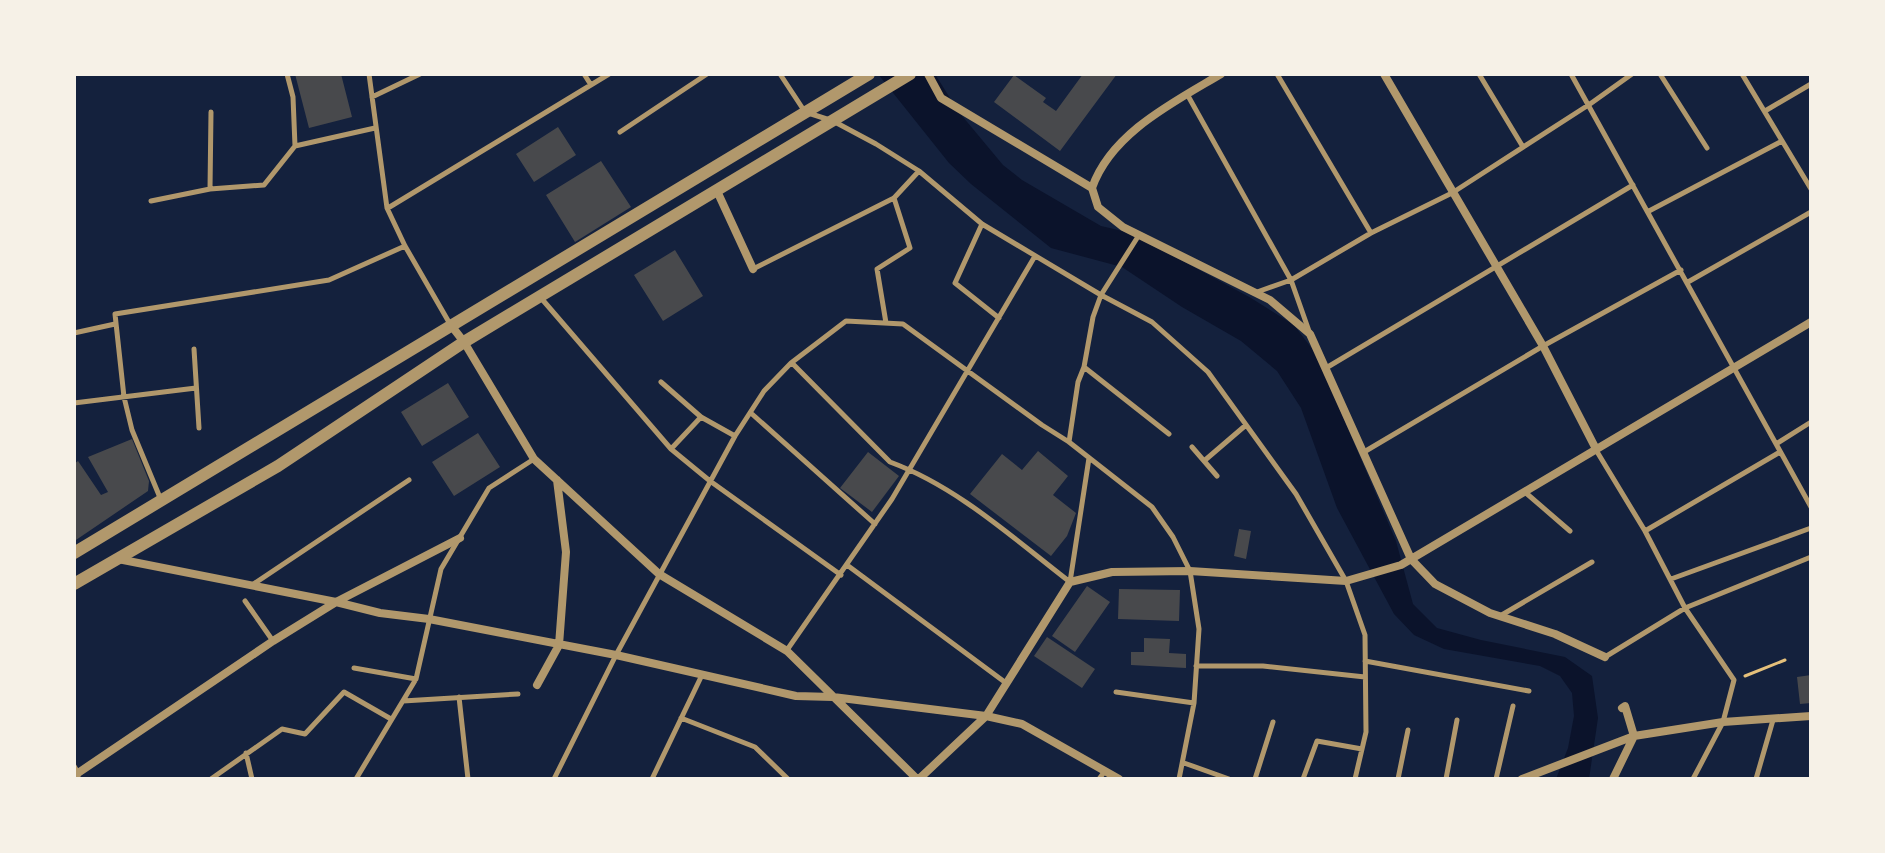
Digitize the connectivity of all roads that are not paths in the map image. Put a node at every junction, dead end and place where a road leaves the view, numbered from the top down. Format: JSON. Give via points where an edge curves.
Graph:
{"nodes":[{"id":1,"x":287,"y":74,"type":"edge"},
{"id":2,"x":369,"y":74,"type":"edge"},
{"id":3,"x":420,"y":74,"type":"edge"},
{"id":4,"x":584,"y":74,"type":"edge"},
{"id":5,"x":609,"y":74,"type":"edge"},
{"id":6,"x":707,"y":74,"type":"edge"},
{"id":7,"x":780,"y":74,"type":"edge"},
{"id":8,"x":869,"y":74,"type":"edge"},
{"id":9,"x":910,"y":74,"type":"edge"},
{"id":10,"x":928,"y":74,"type":"edge"},
{"id":11,"x":1221,"y":74,"type":"edge"},
{"id":12,"x":1277,"y":74,"type":"edge"},
{"id":13,"x":1384,"y":74,"type":"edge"},
{"id":14,"x":1479,"y":74,"type":"edge"},
{"id":15,"x":1571,"y":74,"type":"edge"},
{"id":16,"x":1632,"y":74,"type":"edge"},
{"id":17,"x":1660,"y":74,"type":"edge"},
{"id":18,"x":1742,"y":74,"type":"edge"},
{"id":19,"x":1811,"y":84,"type":"edge"},
{"id":20,"x":591,"y":85,"type":"junction"},
{"id":21,"x":1187,"y":94,"type":"junction"},
{"id":22,"x":372,"y":97,"type":"junction"},
{"id":23,"x":1590,"y":104,"type":"junction"},
{"id":24,"x":1765,"y":111,"type":"junction"},
{"id":25,"x":211,"y":112,"type":"dead end"},
{"id":26,"x":805,"y":112,"type":"junction"},
{"id":27,"x":833,"y":121,"type":"junction"},
{"id":28,"x":375,"y":128,"type":"junction"},
{"id":29,"x":620,"y":132,"type":"dead end"},
{"id":30,"x":1782,"y":141,"type":"junction"},
{"id":31,"x":295,"y":146,"type":"junction"},
{"id":32,"x":1523,"y":147,"type":"junction"},
{"id":33,"x":1707,"y":148,"type":"dead end"},
{"id":34,"x":919,"y":171,"type":"junction"},
{"id":35,"x":1633,"y":185,"type":"junction"},
{"id":36,"x":1092,"y":188,"type":"junction"},
{"id":37,"x":210,"y":189,"type":"junction"},
{"id":38,"x":1811,"y":189,"type":"edge"},
{"id":39,"x":717,"y":191,"type":"junction"},
{"id":40,"x":1452,"y":193,"type":"junction"},
{"id":41,"x":894,"y":198,"type":"junction"},
{"id":42,"x":151,"y":201,"type":"dead end"},
{"id":43,"x":387,"y":208,"type":"junction"},
{"id":44,"x":1648,"y":211,"type":"junction"},
{"id":45,"x":1811,"y":212,"type":"edge"},
{"id":46,"x":982,"y":224,"type":"junction"},
{"id":47,"x":1371,"y":233,"type":"junction"},
{"id":48,"x":1139,"y":235,"type":"junction"},
{"id":49,"x":405,"y":246,"type":"junction"},
{"id":50,"x":1035,"y":256,"type":"junction"},
{"id":51,"x":1495,"y":265,"type":"junction"},
{"id":52,"x":753,"y":269,"type":"joint"},
{"id":53,"x":1681,"y":270,"type":"junction"},
{"id":54,"x":1291,"y":280,"type":"junction"},
{"id":55,"x":1688,"y":282,"type":"junction"},
{"id":56,"x":1256,"y":293,"type":"junction"},
{"id":57,"x":1101,"y":295,"type":"junction"},
{"id":58,"x":540,"y":297,"type":"junction"},
{"id":59,"x":999,"y":318,"type":"junction"},
{"id":60,"x":1811,"y":322,"type":"edge"},
{"id":61,"x":886,"y":323,"type":"junction"},
{"id":62,"x":115,"y":324,"type":"junction"},
{"id":63,"x":450,"y":324,"type":"junction"},
{"id":64,"x":74,"y":333,"type":"edge"},
{"id":65,"x":1310,"y":334,"type":"junction"},
{"id":66,"x":464,"y":342,"type":"junction"},
{"id":67,"x":1543,"y":346,"type":"junction"},
{"id":68,"x":194,"y":349,"type":"dead end"},
{"id":69,"x":791,"y":363,"type":"junction"},
{"id":70,"x":1084,"y":367,"type":"junction"},
{"id":71,"x":1326,"y":368,"type":"junction"},
{"id":72,"x":1734,"y":369,"type":"junction"},
{"id":73,"x":968,"y":372,"type":"junction"},
{"id":74,"x":661,"y":382,"type":"dead end"},
{"id":75,"x":196,"y":388,"type":"junction"},
{"id":76,"x":124,"y":397,"type":"junction"},
{"id":77,"x":74,"y":403,"type":"edge"},
{"id":78,"x":752,"y":414,"type":"junction"},
{"id":79,"x":701,"y":417,"type":"junction"},
{"id":80,"x":1811,"y":422,"type":"edge"},
{"id":81,"x":1246,"y":425,"type":"junction"},
{"id":82,"x":199,"y":428,"type":"dead end"},
{"id":83,"x":1169,"y":434,"type":"dead end"},
{"id":84,"x":735,"y":436,"type":"junction"},
{"id":85,"x":1069,"y":442,"type":"junction"},
{"id":86,"x":1776,"y":444,"type":"junction"},
{"id":87,"x":1192,"y":447,"type":"dead end"},
{"id":88,"x":671,"y":449,"type":"junction"},
{"id":89,"x":1596,"y":449,"type":"junction"},
{"id":90,"x":1363,"y":452,"type":"junction"},
{"id":91,"x":1780,"y":452,"type":"junction"},
{"id":92,"x":1089,"y":457,"type":"junction"},
{"id":93,"x":534,"y":459,"type":"junction"},
{"id":94,"x":1204,"y":461,"type":"junction"},
{"id":95,"x":910,"y":469,"type":"junction"},
{"id":96,"x":1217,"y":476,"type":"dead end"},
{"id":97,"x":409,"y":480,"type":"dead end"},
{"id":98,"x":557,"y":480,"type":"junction"},
{"id":99,"x":710,"y":481,"type":"junction"},
{"id":100,"x":1526,"y":493,"type":"junction"},
{"id":101,"x":162,"y":501,"type":"junction"},
{"id":102,"x":1810,"y":504,"type":"edge"},
{"id":103,"x":875,"y":524,"type":"junction"},
{"id":104,"x":1811,"y":528,"type":"edge"},
{"id":105,"x":1570,"y":531,"type":"dead end"},
{"id":106,"x":1645,"y":531,"type":"junction"},
{"id":107,"x":460,"y":538,"type":"junction"},
{"id":108,"x":74,"y":553,"type":"edge"},
{"id":109,"x":1811,"y":557,"type":"edge"},
{"id":110,"x":115,"y":559,"type":"junction"},
{"id":111,"x":1411,"y":559,"type":"junction"},
{"id":112,"x":1592,"y":562,"type":"dead end"},
{"id":113,"x":847,"y":565,"type":"junction"},
{"id":114,"x":1190,"y":571,"type":"junction"},
{"id":115,"x":659,"y":574,"type":"junction"},
{"id":116,"x":841,"y":575,"type":"junction"},
{"id":117,"x":1671,"y":579,"type":"junction"},
{"id":118,"x":1346,"y":581,"type":"junction"},
{"id":119,"x":1070,"y":582,"type":"junction"},
{"id":120,"x":74,"y":584,"type":"edge"},
{"id":121,"x":251,"y":585,"type":"junction"},
{"id":122,"x":245,"y":601,"type":"dead end"},
{"id":123,"x":336,"y":602,"type":"junction"},
{"id":124,"x":1685,"y":608,"type":"junction"},
{"id":125,"x":1499,"y":616,"type":"junction"},
{"id":126,"x":429,"y":619,"type":"junction"},
{"id":127,"x":273,"y":641,"type":"junction"},
{"id":128,"x":559,"y":645,"type":"junction"},
{"id":129,"x":787,"y":651,"type":"junction"},
{"id":130,"x":616,"y":655,"type":"junction"},
{"id":131,"x":1605,"y":657,"type":"joint"},
{"id":132,"x":1365,"y":661,"type":"junction"},
{"id":133,"x":1196,"y":666,"type":"junction"},
{"id":134,"x":354,"y":668,"type":"dead end"},
{"id":135,"x":702,"y":675,"type":"junction"},
{"id":136,"x":1365,"y":677,"type":"junction"},
{"id":137,"x":416,"y":679,"type":"junction"},
{"id":138,"x":1006,"y":683,"type":"junction"},
{"id":139,"x":537,"y":685,"type":"dead end"},
{"id":140,"x":1529,"y":691,"type":"dead end"},
{"id":141,"x":1116,"y":692,"type":"dead end"},
{"id":142,"x":518,"y":694,"type":"dead end"},
{"id":143,"x":459,"y":697,"type":"junction"},
{"id":144,"x":833,"y":697,"type":"junction"},
{"id":145,"x":402,"y":701,"type":"junction"},
{"id":146,"x":1194,"y":703,"type":"junction"},
{"id":147,"x":1513,"y":706,"type":"dead end"},
{"id":148,"x":1622,"y":708,"type":"dead end"},
{"id":149,"x":986,"y":716,"type":"junction"},
{"id":150,"x":1811,"y":716,"type":"edge"},
{"id":151,"x":681,"y":718,"type":"junction"},
{"id":152,"x":391,"y":719,"type":"junction"},
{"id":153,"x":1457,"y":720,"type":"dead end"},
{"id":154,"x":1773,"y":720,"type":"junction"},
{"id":155,"x":1273,"y":722,"type":"dead end"},
{"id":156,"x":1723,"y":722,"type":"junction"},
{"id":157,"x":1408,"y":730,"type":"dead end"},
{"id":158,"x":1634,"y":736,"type":"junction"},
{"id":159,"x":1362,"y":749,"type":"junction"},
{"id":160,"x":246,"y":753,"type":"junction"},
{"id":161,"x":1184,"y":763,"type":"junction"},
{"id":162,"x":77,"y":773,"type":"edge"},
{"id":163,"x":1102,"y":775,"type":"edge"},
{"id":164,"x":211,"y":779,"type":"edge"},
{"id":165,"x":252,"y":779,"type":"edge"},
{"id":166,"x":356,"y":779,"type":"edge"},
{"id":167,"x":468,"y":779,"type":"edge"},
{"id":168,"x":554,"y":779,"type":"edge"},
{"id":169,"x":652,"y":779,"type":"edge"},
{"id":170,"x":788,"y":779,"type":"edge"},
{"id":171,"x":918,"y":779,"type":"edge"},
{"id":172,"x":1119,"y":779,"type":"edge"},
{"id":173,"x":1179,"y":779,"type":"edge"},
{"id":174,"x":1229,"y":779,"type":"edge"},
{"id":175,"x":1255,"y":779,"type":"edge"},
{"id":176,"x":1303,"y":779,"type":"edge"},
{"id":177,"x":1355,"y":779,"type":"edge"},
{"id":178,"x":1398,"y":779,"type":"edge"},
{"id":179,"x":1446,"y":779,"type":"edge"},
{"id":180,"x":1496,"y":779,"type":"edge"},
{"id":181,"x":1522,"y":779,"type":"edge"},
{"id":182,"x":1613,"y":779,"type":"edge"},
{"id":183,"x":1693,"y":779,"type":"edge"},
{"id":184,"x":1756,"y":779,"type":"edge"}],
"edges":[{"from":1,"to":31,"type":"lane"},
{"from":2,"to":22,"type":"lane"},
{"from":3,"to":22,"type":"lane"},
{"from":4,"to":20,"type":"lane"},
{"from":5,"to":20,"type":"lane"},
{"from":6,"to":29,"type":"lane"},
{"from":7,"to":26,"type":"lane"},
{"from":8,"to":26,"type":"street"},
{"from":9,"to":27,"type":"street"},
{"from":10,"to":36,"type":"street","via":[[941,98]]},
{"from":11,"to":21,"type":"street"},
{"from":12,"to":47,"type":"lane"},
{"from":13,"to":40,"type":"street"},
{"from":14,"to":32,"type":"lane"},
{"from":15,"to":23,"type":"lane"},
{"from":16,"to":23,"type":"lane"},
{"from":17,"to":33,"type":"lane"},
{"from":18,"to":24,"type":"lane"},
{"from":19,"to":24,"type":"lane"},
{"from":20,"to":43,"type":"lane"},
{"from":21,"to":36,"type":"street","via":[[1114,151]]},
{"from":21,"to":54,"type":"lane"},
{"from":22,"to":28,"type":"lane"},
{"from":23,"to":32,"type":"lane"},
{"from":23,"to":35,"type":"lane"},
{"from":24,"to":30,"type":"lane"},
{"from":25,"to":37,"type":"lane"},
{"from":26,"to":27,"type":"lane"},
{"from":26,"to":63,"type":"street"},
{"from":27,"to":34,"type":"lane"},
{"from":27,"to":39,"type":"street"},
{"from":28,"to":31,"type":"lane"},
{"from":28,"to":43,"type":"lane"},
{"from":30,"to":38,"type":"lane"},
{"from":30,"to":44,"type":"lane"},
{"from":31,"to":37,"type":"lane","via":[[264,185]]},
{"from":32,"to":40,"type":"lane"},
{"from":34,"to":41,"type":"lane"},
{"from":34,"to":46,"type":"lane"},
{"from":35,"to":44,"type":"lane"},
{"from":35,"to":51,"type":"lane"},
{"from":36,"to":48,"type":"street","via":[[1098,207]]},
{"from":37,"to":42,"type":"lane"},
{"from":39,"to":52,"type":"street"},
{"from":39,"to":58,"type":"street"},
{"from":40,"to":47,"type":"lane"},
{"from":40,"to":51,"type":"street"},
{"from":41,"to":52,"type":"lane"},
{"from":41,"to":61,"type":"lane","via":[[910,248],[877,269]]},
{"from":43,"to":49,"type":"lane"},
{"from":44,"to":53,"type":"lane"},
{"from":45,"to":55,"type":"lane"},
{"from":46,"to":50,"type":"lane"},
{"from":46,"to":59,"type":"lane","via":[[955,283]]},
{"from":47,"to":54,"type":"lane"},
{"from":48,"to":56,"type":"street"},
{"from":48,"to":57,"type":"lane"},
{"from":49,"to":62,"type":"lane","via":[[329,280],[115,314]]},
{"from":49,"to":63,"type":"lane"},
{"from":50,"to":57,"type":"lane"},
{"from":50,"to":59,"type":"lane"},
{"from":51,"to":67,"type":"street"},
{"from":51,"to":71,"type":"lane"},
{"from":53,"to":55,"type":"lane"},
{"from":53,"to":67,"type":"lane"},
{"from":54,"to":56,"type":"lane"},
{"from":54,"to":65,"type":"lane"},
{"from":55,"to":72,"type":"lane"},
{"from":56,"to":65,"type":"street"},
{"from":57,"to":70,"type":"lane"},
{"from":57,"to":81,"type":"lane","via":[[1152,322],[1186,352],[1208,372]]},
{"from":58,"to":66,"type":"street"},
{"from":58,"to":88,"type":"lane"},
{"from":59,"to":73,"type":"lane"},
{"from":60,"to":72,"type":"street"},
{"from":61,"to":69,"type":"lane","via":[[846,321]]},
{"from":61,"to":73,"type":"lane","via":[[903,324]]},
{"from":62,"to":64,"type":"lane"},
{"from":62,"to":76,"type":"lane"},
{"from":63,"to":66,"type":"street"},
{"from":63,"to":101,"type":"street"},
{"from":65,"to":71,"type":"street"},
{"from":66,"to":93,"type":"street"},
{"from":66,"to":110,"type":"street","via":[[278,466]]},
{"from":67,"to":89,"type":"street"},
{"from":67,"to":90,"type":"lane"},
{"from":68,"to":75,"type":"lane"},
{"from":69,"to":78,"type":"lane","via":[[764,391]]},
{"from":69,"to":95,"type":"lane","via":[[890,462]]},
{"from":70,"to":83,"type":"lane"},
{"from":70,"to":85,"type":"lane"},
{"from":71,"to":90,"type":"street"},
{"from":72,"to":86,"type":"lane"},
{"from":72,"to":89,"type":"street"},
{"from":73,"to":85,"type":"lane"},
{"from":73,"to":95,"type":"lane"},
{"from":74,"to":79,"type":"lane"},
{"from":75,"to":76,"type":"lane"},
{"from":75,"to":82,"type":"lane"},
{"from":76,"to":77,"type":"lane"},
{"from":76,"to":101,"type":"lane"},
{"from":78,"to":84,"type":"lane"},
{"from":78,"to":103,"type":"lane"},
{"from":79,"to":84,"type":"lane"},
{"from":79,"to":88,"type":"lane"},
{"from":80,"to":86,"type":"lane"},
{"from":81,"to":94,"type":"lane"},
{"from":81,"to":118,"type":"lane","via":[[1296,494]]},
{"from":84,"to":99,"type":"lane"},
{"from":85,"to":92,"type":"lane"},
{"from":86,"to":91,"type":"lane"},
{"from":87,"to":94,"type":"lane"},
{"from":88,"to":99,"type":"lane"},
{"from":89,"to":100,"type":"street"},
{"from":89,"to":106,"type":"lane"},
{"from":90,"to":111,"type":"street"},
{"from":91,"to":102,"type":"lane"},
{"from":91,"to":106,"type":"lane"},
{"from":92,"to":114,"type":"lane","via":[[1152,507]]},
{"from":92,"to":119,"type":"lane"},
{"from":93,"to":98,"type":"street"},
{"from":93,"to":107,"type":"lane","via":[[489,488]]},
{"from":94,"to":96,"type":"lane"},
{"from":95,"to":103,"type":"lane"},
{"from":95,"to":119,"type":"lane","via":[[961,499]]},
{"from":97,"to":121,"type":"lane"},
{"from":98,"to":115,"type":"street"},
{"from":98,"to":128,"type":"street","via":[[566,552]]},
{"from":99,"to":115,"type":"lane"},
{"from":99,"to":116,"type":"lane"},
{"from":100,"to":105,"type":"lane"},
{"from":100,"to":111,"type":"street"},
{"from":101,"to":108,"type":"street"},
{"from":103,"to":113,"type":"lane"},
{"from":104,"to":117,"type":"lane"},
{"from":106,"to":117,"type":"lane"},
{"from":107,"to":123,"type":"street"},
{"from":107,"to":126,"type":"lane","via":[[441,569]]},
{"from":109,"to":124,"type":"lane"},
{"from":110,"to":120,"type":"street"},
{"from":110,"to":121,"type":"street"},
{"from":111,"to":118,"type":"street"},
{"from":111,"to":125,"type":"street","via":[[1435,584]]},
{"from":112,"to":125,"type":"lane"},
{"from":113,"to":116,"type":"lane"},
{"from":113,"to":138,"type":"lane"},
{"from":114,"to":118,"type":"street"},
{"from":114,"to":119,"type":"street","via":[[1112,572]]},
{"from":114,"to":133,"type":"lane","via":[[1199,629]]},
{"from":115,"to":129,"type":"street"},
{"from":115,"to":130,"type":"lane"},
{"from":116,"to":129,"type":"lane"},
{"from":117,"to":124,"type":"lane"},
{"from":118,"to":132,"type":"lane","via":[[1365,635]]},
{"from":119,"to":138,"type":"street"},
{"from":121,"to":123,"type":"street"},
{"from":122,"to":127,"type":"lane"},
{"from":123,"to":126,"type":"street"},
{"from":123,"to":127,"type":"street"},
{"from":124,"to":131,"type":"lane"},
{"from":124,"to":156,"type":"lane","via":[[1734,680]]},
{"from":125,"to":131,"type":"street"},
{"from":126,"to":128,"type":"street"},
{"from":126,"to":137,"type":"lane"},
{"from":127,"to":162,"type":"street"},
{"from":128,"to":130,"type":"street"},
{"from":128,"to":139,"type":"street"},
{"from":129,"to":144,"type":"street"},
{"from":130,"to":135,"type":"street"},
{"from":130,"to":168,"type":"lane"},
{"from":132,"to":136,"type":"lane"},
{"from":132,"to":140,"type":"lane"},
{"from":133,"to":136,"type":"lane","via":[[1263,666]]},
{"from":133,"to":146,"type":"lane"},
{"from":134,"to":137,"type":"lane"},
{"from":135,"to":144,"type":"street","via":[[796,696]]},
{"from":135,"to":151,"type":"lane"},
{"from":136,"to":159,"type":"lane"},
{"from":137,"to":145,"type":"lane"},
{"from":138,"to":149,"type":"street"},
{"from":141,"to":146,"type":"lane"},
{"from":142,"to":143,"type":"lane"},
{"from":143,"to":145,"type":"lane"},
{"from":143,"to":167,"type":"lane"},
{"from":144,"to":149,"type":"street"},
{"from":144,"to":171,"type":"street"},
{"from":145,"to":152,"type":"lane"},
{"from":146,"to":161,"type":"lane"},
{"from":147,"to":180,"type":"lane"},
{"from":148,"to":158,"type":"street"},
{"from":149,"to":163,"type":"street","via":[[1022,724]]},
{"from":149,"to":171,"type":"street"},
{"from":150,"to":154,"type":"street"},
{"from":151,"to":169,"type":"lane"},
{"from":151,"to":170,"type":"lane","via":[[755,747]]},
{"from":152,"to":160,"type":"lane","via":[[344,692],[305,734],[282,729]]},
{"from":152,"to":166,"type":"lane"},
{"from":153,"to":179,"type":"lane"},
{"from":154,"to":156,"type":"street"},
{"from":154,"to":184,"type":"lane"},
{"from":155,"to":175,"type":"lane"},
{"from":156,"to":158,"type":"street"},
{"from":156,"to":183,"type":"lane"},
{"from":157,"to":178,"type":"lane"},
{"from":158,"to":181,"type":"street"},
{"from":158,"to":182,"type":"street"},
{"from":159,"to":176,"type":"lane","via":[[1317,741]]},
{"from":159,"to":177,"type":"lane"},
{"from":160,"to":164,"type":"lane"},
{"from":160,"to":165,"type":"lane"},
{"from":161,"to":173,"type":"lane"},
{"from":161,"to":174,"type":"lane"},
{"from":163,"to":172,"type":"street"}]}
